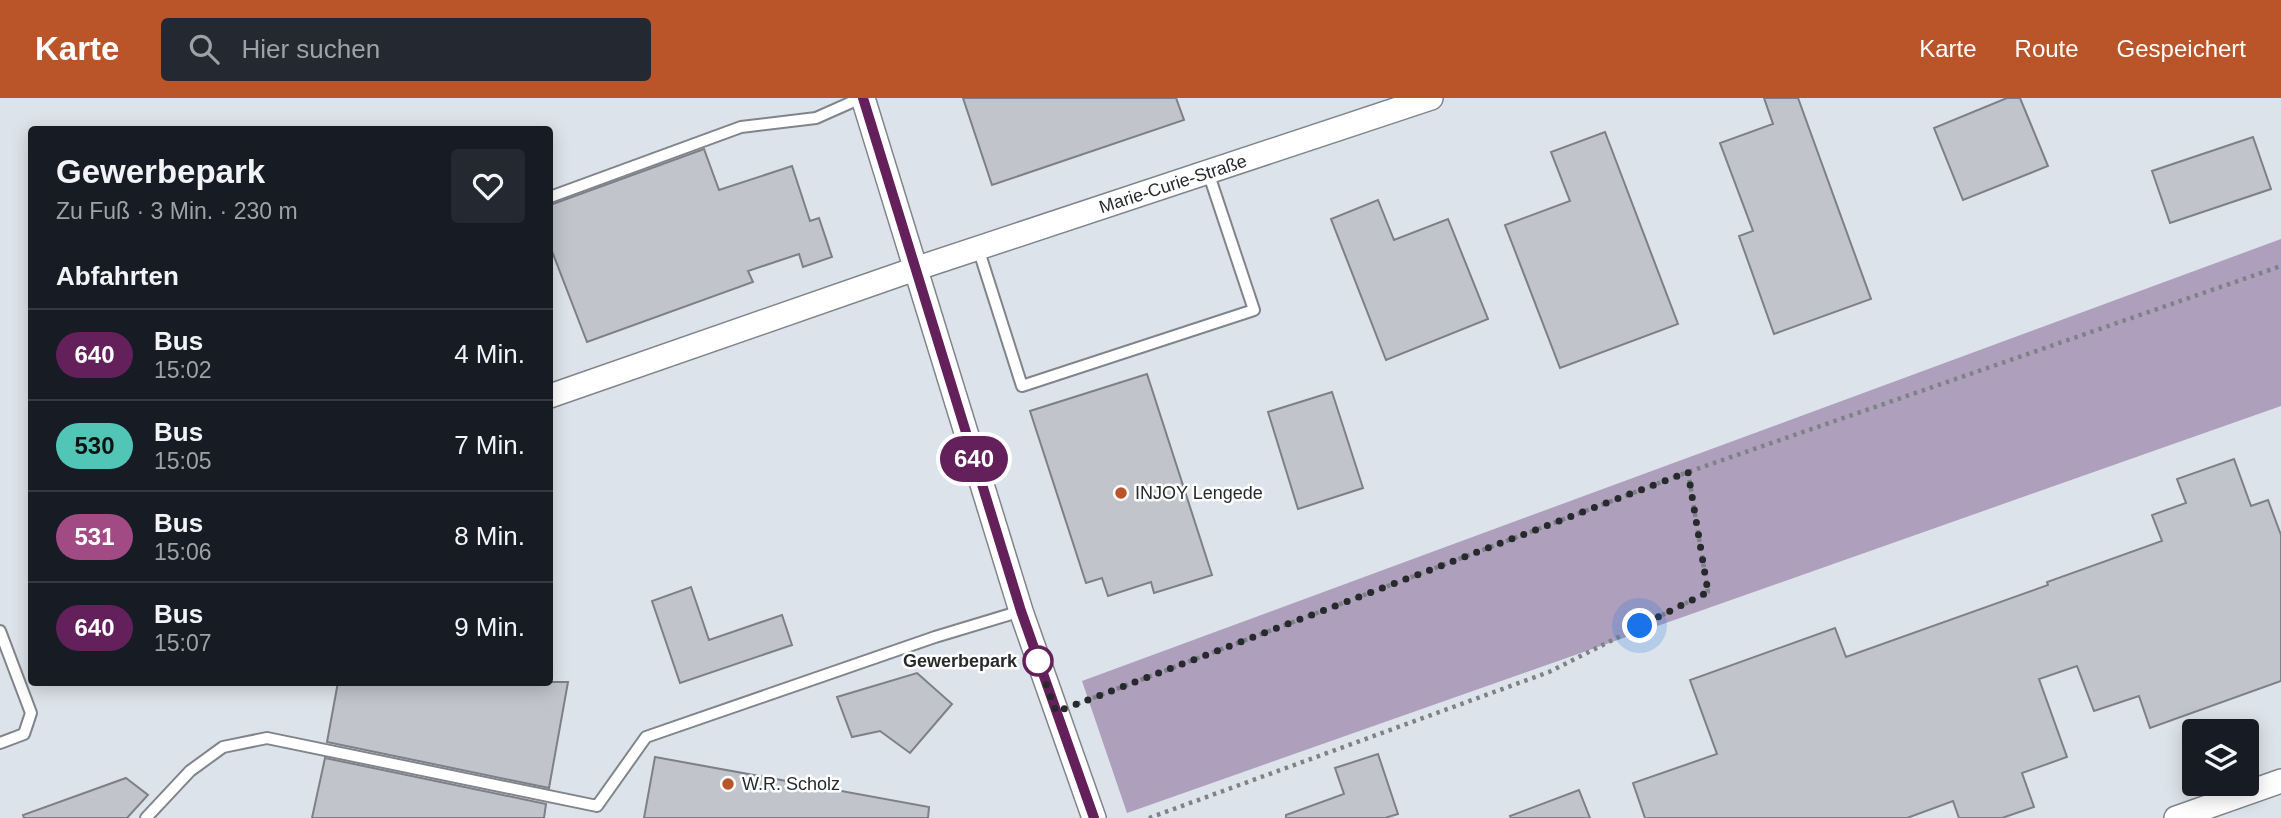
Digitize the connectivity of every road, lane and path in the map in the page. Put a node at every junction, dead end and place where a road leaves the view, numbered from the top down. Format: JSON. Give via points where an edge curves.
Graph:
{"nodes":[{"id":1,"x":862,"y":98,"type":"edge"},
{"id":2,"x":1431,"y":98,"type":"edge"},
{"id":3,"x":1208,"y":172,"type":"junction"},
{"id":4,"x":553,"y":196,"type":"edge"},
{"id":5,"x":978,"y":248,"type":"junction"},
{"id":6,"x":2281,"y":266,"type":"edge"},
{"id":7,"x":915,"y":269,"type":"junction"},
{"id":8,"x":553,"y":395,"type":"edge"},
{"id":9,"x":1688,"y":472,"type":"junction"},
{"id":10,"x":1021,"y":611,"type":"junction"},
{"id":11,"x":0,"y":631,"type":"edge"},
{"id":12,"x":1056,"y":712,"type":"junction"},
{"id":13,"x":0,"y":743,"type":"edge"},
{"id":14,"x":2281,"y":782,"type":"edge"},
{"id":15,"x":146,"y":818,"type":"edge"},
{"id":16,"x":1094,"y":818,"type":"edge"},
{"id":17,"x":1149,"y":818,"type":"edge"},
{"id":18,"x":2176,"y":818,"type":"edge"}],
"edges":[{"from":1,"to":4,"type":"lane","via":[[816,118],[741,127]]},
{"from":1,"to":7,"type":"street"},
{"from":2,"to":3,"type":"street","name":"Marie-Curie-Straße"},
{"from":3,"to":5,"type":"street","name":"Marie-Curie-Straße"},
{"from":3,"to":5,"type":"lane","via":[[1254,310],[1022,386]]},
{"from":5,"to":7,"type":"street","name":"Marie-Curie-Straße"},
{"from":6,"to":9,"type":"path"},
{"from":7,"to":8,"type":"street","name":"Marie-Curie-Straße"},
{"from":7,"to":10,"type":"street"},
{"from":9,"to":12,"type":"path"},
{"from":9,"to":17,"type":"path","via":[[1708,592],[1549,672]]},
{"from":10,"to":12,"type":"street"},
{"from":10,"to":15,"type":"lane","via":[[646,737],[597,806],[267,738],[223,747],[190,771]]},
{"from":11,"to":13,"type":"lane","via":[[31,713],[24,734]]},
{"from":12,"to":16,"type":"street"},
{"from":14,"to":18,"type":"street"}]}
